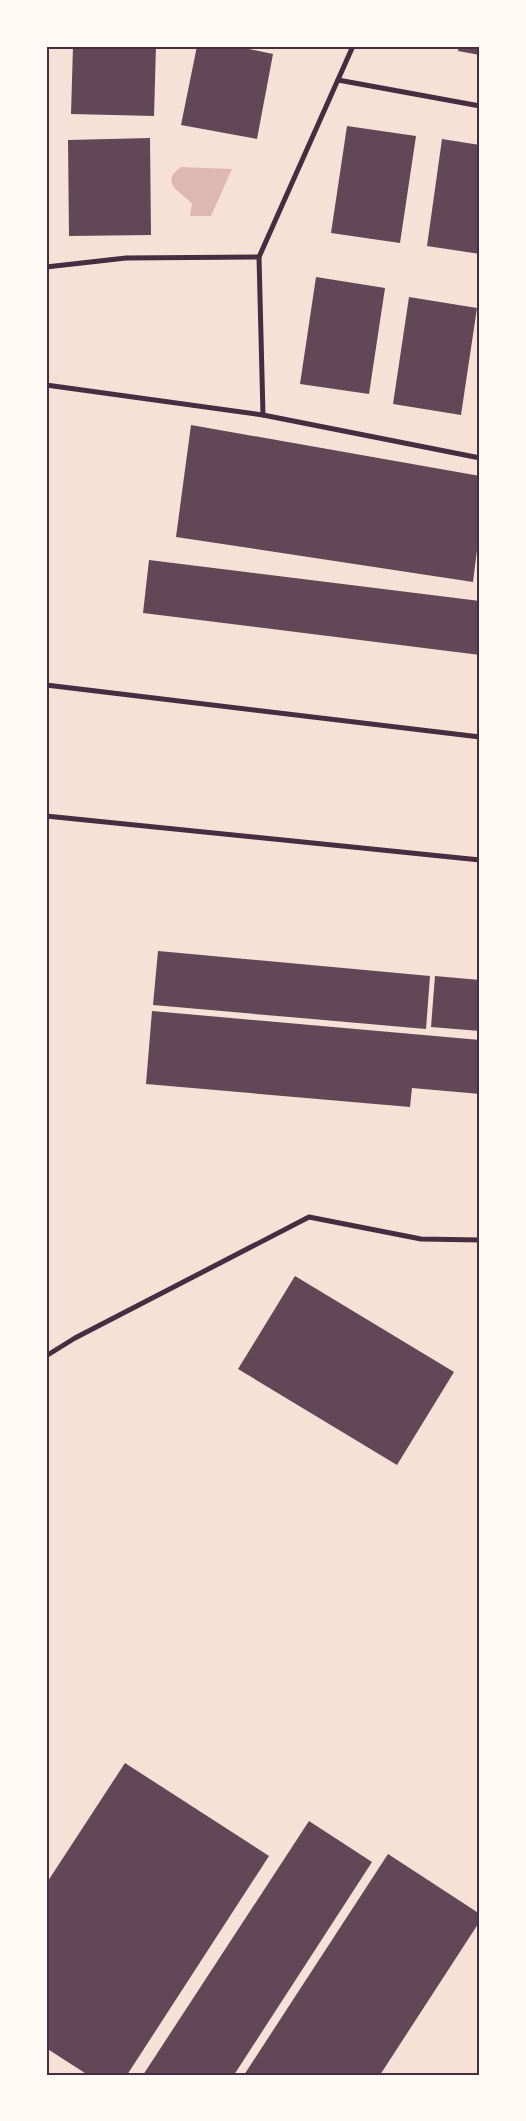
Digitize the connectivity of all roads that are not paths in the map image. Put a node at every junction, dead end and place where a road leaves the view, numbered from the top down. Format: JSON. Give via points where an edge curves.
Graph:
{"nodes":[{"id":1,"x":352,"y":46,"type":"edge"},
{"id":2,"x":338,"y":80,"type":"junction"},
{"id":3,"x":480,"y":106,"type":"edge"},
{"id":4,"x":259,"y":257,"type":"junction"},
{"id":5,"x":46,"y":268,"type":"edge"},
{"id":6,"x":46,"y":385,"type":"edge"},
{"id":7,"x":263,"y":414,"type":"junction"},
{"id":8,"x":480,"y":458,"type":"edge"},
{"id":9,"x":46,"y":685,"type":"edge"},
{"id":10,"x":480,"y":737,"type":"edge"},
{"id":11,"x":46,"y":816,"type":"edge"},
{"id":12,"x":480,"y":860,"type":"edge"},
{"id":13,"x":480,"y":1240,"type":"edge"},
{"id":14,"x":46,"y":1356,"type":"edge"}],
"edges":[{"from":1,"to":2,"type":"street"},
{"from":2,"to":3,"type":"street"},
{"from":2,"to":4,"type":"street"},
{"from":4,"to":5,"type":"street","via":[[126,258]]},
{"from":4,"to":7,"type":"street"},
{"from":6,"to":7,"type":"street"},
{"from":7,"to":8,"type":"street"},
{"from":9,"to":10,"type":"street"},
{"from":11,"to":12,"type":"street"},
{"from":13,"to":14,"type":"street","via":[[421,1239],[309,1217]]}]}
